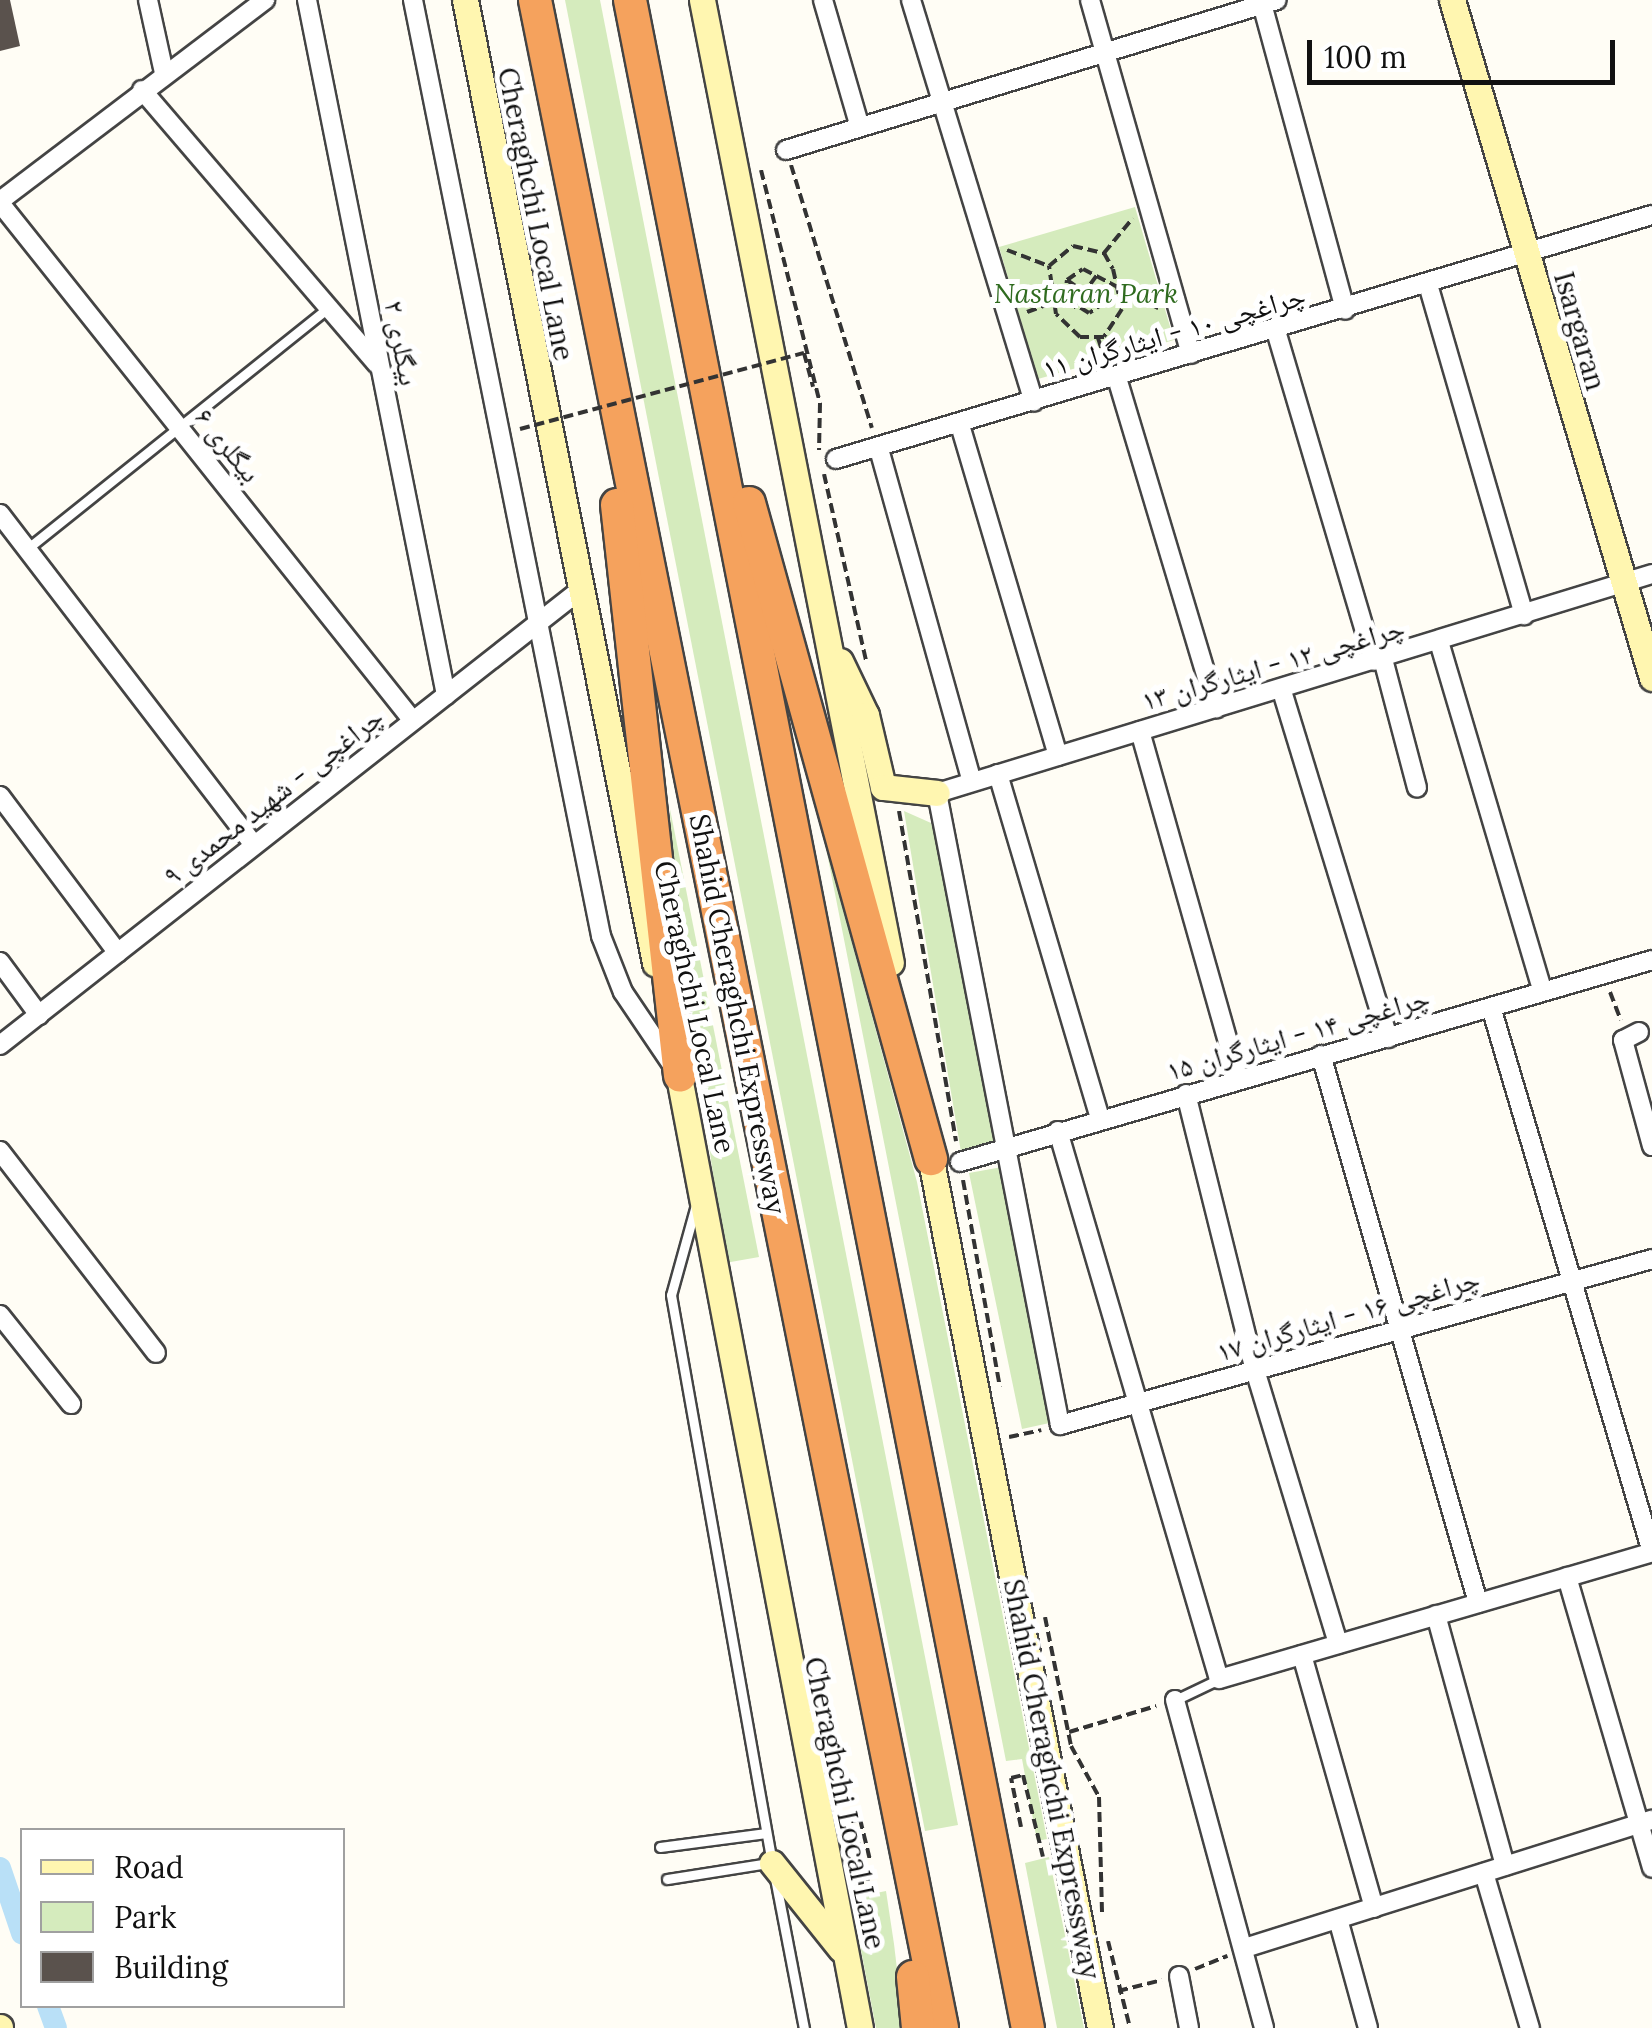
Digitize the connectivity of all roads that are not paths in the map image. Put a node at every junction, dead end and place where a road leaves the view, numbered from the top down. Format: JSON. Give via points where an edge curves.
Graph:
{"nodes":[{"id":1,"x":148,"y":0,"type":"edge"},
{"id":2,"x":265,"y":0,"type":"edge"},
{"id":3,"x":307,"y":0,"type":"edge"},
{"id":4,"x":413,"y":0,"type":"edge"},
{"id":5,"x":465,"y":0,"type":"edge"},
{"id":6,"x":535,"y":0,"type":"edge"},
{"id":7,"x":630,"y":0,"type":"edge"},
{"id":8,"x":702,"y":0,"type":"edge"},
{"id":9,"x":823,"y":0,"type":"edge"},
{"id":10,"x":912,"y":0,"type":"edge"},
{"id":11,"x":1090,"y":0,"type":"edge"},
{"id":12,"x":1452,"y":0,"type":"edge"},
{"id":13,"x":1266,"y":1,"type":"edge"},
{"id":14,"x":1106,"y":50,"type":"junction"},
{"id":15,"x":164,"y":73,"type":"junction"},
{"id":16,"x":142,"y":90,"type":"junction"},
{"id":17,"x":942,"y":102,"type":"junction"},
{"id":18,"x":860,"y":128,"type":"junction"},
{"id":19,"x":786,"y":150,"type":"road end"},
{"id":20,"x":0,"y":202,"type":"edge"},
{"id":21,"x":1652,"y":215,"type":"edge"},
{"id":22,"x":680,"y":253,"type":"junction"},
{"id":23,"x":1528,"y":258,"type":"junction"},
{"id":24,"x":1429,"y":288,"type":"junction"},
{"id":25,"x":593,"y":292,"type":"junction"},
{"id":26,"x":328,"y":307,"type":"junction"},
{"id":27,"x":1345,"y":310,"type":"junction"},
{"id":28,"x":1276,"y":331,"type":"junction"},
{"id":29,"x":1192,"y":354,"type":"junction"},
{"id":30,"x":378,"y":364,"type":"junction"},
{"id":31,"x":1117,"y":378,"type":"junction"},
{"id":32,"x":1034,"y":402,"type":"junction"},
{"id":33,"x":960,"y":425,"type":"junction"},
{"id":34,"x":179,"y":427,"type":"junction"},
{"id":35,"x":879,"y":449,"type":"junction"},
{"id":36,"x":836,"y":459,"type":"dead end"},
{"id":37,"x":0,"y":514,"type":"edge"},
{"id":38,"x":27,"y":550,"type":"junction"},
{"id":39,"x":1652,"y":574,"type":"edge"},
{"id":40,"x":1624,"y":586,"type":"junction"},
{"id":41,"x":580,"y":590,"type":"junction"},
{"id":42,"x":1524,"y":615,"type":"junction"},
{"id":43,"x":538,"y":622,"type":"junction"},
{"id":44,"x":830,"y":644,"type":"junction"},
{"id":45,"x":1440,"y":644,"type":"junction"},
{"id":46,"x":1378,"y":660,"type":"junction"},
{"id":47,"x":1652,"y":678,"type":"edge"},
{"id":48,"x":1282,"y":691,"type":"junction"},
{"id":49,"x":446,"y":695,"type":"junction"},
{"id":50,"x":1216,"y":709,"type":"junction"},
{"id":51,"x":413,"y":721,"type":"junction"},
{"id":52,"x":1140,"y":731,"type":"junction"},
{"id":53,"x":1058,"y":756,"type":"junction"},
{"id":54,"x":998,"y":774,"type":"junction"},
{"id":55,"x":972,"y":782,"type":"junction"},
{"id":56,"x":1417,"y":788,"type":"dead end"},
{"id":57,"x":937,"y":793,"type":"junction"},
{"id":58,"x":0,"y":796,"type":"edge"},
{"id":59,"x":254,"y":846,"type":"junction"},
{"id":60,"x":118,"y":953,"type":"junction"},
{"id":61,"x":1652,"y":960,"type":"edge"},
{"id":62,"x":0,"y":962,"type":"edge"},
{"id":63,"x":1542,"y":990,"type":"junction"},
{"id":64,"x":1491,"y":1007,"type":"junction"},
{"id":65,"x":39,"y":1015,"type":"junction"},
{"id":66,"x":1633,"y":1034,"type":"road end"},
{"id":67,"x":1388,"y":1038,"type":"junction"},
{"id":68,"x":0,"y":1046,"type":"edge"},
{"id":69,"x":1321,"y":1056,"type":"junction"},
{"id":70,"x":680,"y":1076,"type":"junction"},
{"id":71,"x":1238,"y":1078,"type":"junction"},
{"id":72,"x":1186,"y":1094,"type":"junction"},
{"id":73,"x":1100,"y":1118,"type":"junction"},
{"id":74,"x":1058,"y":1132,"type":"junction"},
{"id":75,"x":1652,"y":1146,"type":"edge"},
{"id":76,"x":1007,"y":1148,"type":"junction"},
{"id":77,"x":0,"y":1151,"type":"edge"},
{"id":78,"x":945,"y":1161,"type":"junction"},
{"id":79,"x":702,"y":1183,"type":"junction"},
{"id":80,"x":1652,"y":1259,"type":"edge"},
{"id":81,"x":1571,"y":1281,"type":"junction"},
{"id":82,"x":0,"y":1315,"type":"edge"},
{"id":83,"x":1398,"y":1330,"type":"junction"},
{"id":84,"x":156,"y":1352,"type":"dead end"},
{"id":85,"x":1255,"y":1370,"type":"junction"},
{"id":86,"x":1139,"y":1402,"type":"junction"},
{"id":87,"x":71,"y":1404,"type":"dead end"},
{"id":88,"x":1652,"y":1552,"type":"edge"},
{"id":89,"x":1568,"y":1577,"type":"junction"},
{"id":90,"x":1478,"y":1603,"type":"junction"},
{"id":91,"x":1436,"y":1615,"type":"junction"},
{"id":92,"x":1338,"y":1644,"type":"junction"},
{"id":93,"x":1302,"y":1655,"type":"junction"},
{"id":94,"x":1220,"y":1679,"type":"junction"},
{"id":95,"x":1175,"y":1700,"type":"joint"},
{"id":96,"x":898,"y":1808,"type":"junction"},
{"id":97,"x":1645,"y":1822,"type":"edge"},
{"id":98,"x":766,"y":1833,"type":"junction"},
{"id":99,"x":660,"y":1847,"type":"dead end"},
{"id":100,"x":772,"y":1863,"type":"junction"},
{"id":101,"x":1505,"y":1866,"type":"junction"},
{"id":102,"x":1652,"y":1868,"type":"edge"},
{"id":103,"x":1484,"y":1873,"type":"junction"},
{"id":104,"x":667,"y":1879,"type":"dead end"},
{"id":105,"x":1374,"y":1908,"type":"junction"},
{"id":106,"x":1338,"y":1919,"type":"junction"},
{"id":107,"x":1245,"y":1948,"type":"junction"},
{"id":108,"x":845,"y":1954,"type":"junction"},
{"id":109,"x":1179,"y":1976,"type":"road end"},
{"id":110,"x":804,"y":2028,"type":"edge"},
{"id":111,"x":860,"y":2028,"type":"edge"},
{"id":112,"x":918,"y":2028,"type":"edge"},
{"id":113,"x":942,"y":2028,"type":"edge"},
{"id":114,"x":1028,"y":2028,"type":"edge"},
{"id":115,"x":1100,"y":2028,"type":"edge"},
{"id":116,"x":1189,"y":2028,"type":"edge"},
{"id":117,"x":1264,"y":2028,"type":"edge"},
{"id":118,"x":1368,"y":2028,"type":"edge"},
{"id":119,"x":1530,"y":2028,"type":"edge"}],
"edges":[{"from":1,"to":15,"type":"street"},
{"from":2,"to":15,"type":"street"},
{"from":3,"to":30,"type":"street","name":"بیگلری ۲"},
{"from":4,"to":43,"type":"street"},
{"from":5,"to":41,"type":"main road","name":"Cheraghchi Local Lane"},
{"from":6,"to":25,"type":"highway","name":"Shahid Cheraghchi Expressway"},
{"from":7,"to":22,"type":"highway"},
{"from":8,"to":44,"type":"main road","name":"Shahid Cheraghchi Expressway","via":[[745,160]]},
{"from":9,"to":18,"type":"street"},
{"from":10,"to":17,"type":"street"},
{"from":11,"to":14,"type":"street"},
{"from":12,"to":23,"type":"main road","name":"Isargaran"},
{"from":13,"to":14,"type":"street"},
{"from":13,"to":27,"type":"street"},
{"from":14,"to":17,"type":"street"},
{"from":14,"to":29,"type":"street"},
{"from":15,"to":16,"type":"street"},
{"from":16,"to":20,"type":"street"},
{"from":16,"to":26,"type":"street"},
{"from":17,"to":18,"type":"street"},
{"from":17,"to":32,"type":"street"},
{"from":18,"to":19,"type":"street"},
{"from":20,"to":34,"type":"street","name":"بیگلری ۶"},
{"from":21,"to":23,"type":"street","name":"چراغچی ۱۰ - ایثارگران ۱۱"},
{"from":22,"to":78,"type":"highway"},
{"from":22,"to":114,"type":"highway"},
{"from":23,"to":24,"type":"street","name":"چراغچی ۱۰ - ایثارگران ۱۱"},
{"from":23,"to":40,"type":"main road","name":"Isargaran"},
{"from":24,"to":27,"type":"street","name":"چراغچی ۱۰ - ایثارگران ۱۱"},
{"from":24,"to":42,"type":"street"},
{"from":25,"to":70,"type":"highway"},
{"from":25,"to":96,"type":"highway","name":"Shahid Cheraghchi Expressway"},
{"from":26,"to":30,"type":"street"},
{"from":26,"to":34,"type":"lane"},
{"from":27,"to":28,"type":"street","name":"چراغچی ۱۰ - ایثارگران ۱۱"},
{"from":28,"to":29,"type":"street","name":"چراغچی ۱۰ - ایثارگران ۱۱"},
{"from":28,"to":46,"type":"street"},
{"from":29,"to":31,"type":"street","name":"چراغچی ۱۰ - ایثارگران ۱۱"},
{"from":30,"to":49,"type":"street","name":"بیگلری ۲"},
{"from":31,"to":32,"type":"street","name":"چراغچی ۱۰ - ایثارگران ۱۱"},
{"from":31,"to":50,"type":"street"},
{"from":32,"to":33,"type":"street","name":"چراغچی ۱۰ - ایثارگران ۱۱"},
{"from":33,"to":35,"type":"street","name":"چراغچی ۱۰ - ایثارگران ۱۱"},
{"from":33,"to":53,"type":"street"},
{"from":34,"to":38,"type":"lane"},
{"from":34,"to":51,"type":"street","name":"بیگلری ۶"},
{"from":35,"to":36,"type":"street","name":"چراغچی ۱۰ - ایثارگران ۱۱"},
{"from":35,"to":55,"type":"street"},
{"from":37,"to":38,"type":"street"},
{"from":38,"to":59,"type":"street"},
{"from":39,"to":40,"type":"street","name":"چراغچی ۱۲ - ایثارگران ۱۳"},
{"from":40,"to":42,"type":"street","name":"چراغچی ۱۲ - ایثارگران ۱۳"},
{"from":40,"to":47,"type":"main road","name":"Isargaran"},
{"from":41,"to":43,"type":"street","name":"۹ چراغچی - شهید محمدی"},
{"from":41,"to":70,"type":"main road","name":"Cheraghchi Local Lane"},
{"from":42,"to":45,"type":"street","name":"چراغچی ۱۲ - ایثارگران ۱۳"},
{"from":43,"to":49,"type":"street","name":"۹ چراغچی - شهید محمدی"},
{"from":43,"to":70,"type":"street","via":[[601,936],[623,992]]},
{"from":44,"to":57,"type":"main road","via":[[866,715],[878,776],[896,792]]},
{"from":44,"to":78,"type":"main road","name":"Shahid Cheraghchi Expressway"},
{"from":45,"to":46,"type":"street","name":"چراغچی ۱۲ - ایثارگران ۱۳"},
{"from":45,"to":63,"type":"street"},
{"from":46,"to":48,"type":"street","name":"چراغچی ۱۲ - ایثارگران ۱۳"},
{"from":46,"to":56,"type":"street"},
{"from":48,"to":50,"type":"street","name":"چراغچی ۱۲ - ایثارگران ۱۳"},
{"from":48,"to":67,"type":"street"},
{"from":49,"to":51,"type":"street","name":"۹ چراغچی - شهید محمدی"},
{"from":50,"to":52,"type":"street","name":"چراغچی ۱۲ - ایثارگران ۱۳"},
{"from":51,"to":59,"type":"street","name":"۹ چراغچی - شهید محمدی"},
{"from":52,"to":53,"type":"street","name":"چراغچی ۱۲ - ایثارگران ۱۳"},
{"from":52,"to":71,"type":"street"},
{"from":53,"to":54,"type":"street","name":"چراغچی ۱۲ - ایثارگران ۱۳"},
{"from":54,"to":55,"type":"street","name":"چراغچی ۱۲ - ایثارگران ۱۳"},
{"from":54,"to":73,"type":"street"},
{"from":55,"to":57,"type":"street","name":"چراغچی ۱۲ - ایثارگران ۱۳"},
{"from":57,"to":76,"type":"street"},
{"from":58,"to":60,"type":"street"},
{"from":59,"to":60,"type":"street","name":"۹ چراغچی - شهید محمدی"},
{"from":60,"to":65,"type":"street","name":"۹ چراغچی - شهید محمدی"},
{"from":61,"to":63,"type":"street","name":"چراغچی ۱۴ - ایثارگران ۱۵"},
{"from":62,"to":65,"type":"street"},
{"from":63,"to":64,"type":"street","name":"چراغچی ۱۴ - ایثارگران ۱۵"},
{"from":64,"to":67,"type":"street","name":"چراغچی ۱۴ - ایثارگران ۱۵"},
{"from":64,"to":81,"type":"street"},
{"from":65,"to":68,"type":"street","name":"۹ چراغچی - شهید محمدی"},
{"from":66,"to":75,"type":"street"},
{"from":67,"to":69,"type":"street","name":"چراغچی ۱۴ - ایثارگران ۱۵"},
{"from":69,"to":71,"type":"street","name":"چراغچی ۱۴ - ایثارگران ۱۵"},
{"from":69,"to":83,"type":"street"},
{"from":70,"to":79,"type":"main road","name":"Cheraghchi Local Lane"},
{"from":71,"to":72,"type":"street","name":"چراغچی ۱۴ - ایثارگران ۱۵"},
{"from":72,"to":73,"type":"street","name":"چراغچی ۱۴ - ایثارگران ۱۵"},
{"from":72,"to":85,"type":"street"},
{"from":73,"to":74,"type":"street","name":"چراغچی ۱۴ - ایثارگران ۱۵"},
{"from":74,"to":76,"type":"street","name":"چراغچی ۱۴ - ایثارگران ۱۵"},
{"from":74,"to":86,"type":"street"},
{"from":76,"to":78,"type":"street","name":"چراغچی ۱۴ - ایثارگران ۱۵"},
{"from":76,"to":86,"type":"street","name":"چراغچی ۱۶ - ایثارگران ۱۷","via":[[1060,1425]]},
{"from":77,"to":84,"type":"street"},
{"from":78,"to":115,"type":"main road","name":"Shahid Cheraghchi Expressway","via":[[1056,1736]]},
{"from":79,"to":98,"type":"lane","via":[[672,1295]]},
{"from":79,"to":108,"type":"main road","name":"Cheraghchi Local Lane","via":[[757,1524]]},
{"from":80,"to":81,"type":"street","name":"چراغچی ۱۶ - ایثارگران ۱۷"},
{"from":81,"to":83,"type":"street","name":"چراغچی ۱۶ - ایثارگران ۱۷"},
{"from":81,"to":88,"type":"street"},
{"from":82,"to":87,"type":"street"},
{"from":83,"to":85,"type":"street","name":"چراغچی ۱۶ - ایثارگران ۱۷"},
{"from":83,"to":90,"type":"street"},
{"from":85,"to":86,"type":"street","name":"چراغچی ۱۶ - ایثارگران ۱۷"},
{"from":85,"to":92,"type":"street"},
{"from":86,"to":94,"type":"street"},
{"from":88,"to":89,"type":"street"},
{"from":89,"to":90,"type":"street"},
{"from":89,"to":97,"type":"street"},
{"from":90,"to":91,"type":"street"},
{"from":91,"to":92,"type":"street"},
{"from":91,"to":101,"type":"street"},
{"from":92,"to":93,"type":"street"},
{"from":93,"to":94,"type":"street"},
{"from":93,"to":105,"type":"street"},
{"from":94,"to":95,"type":"lane"},
{"from":95,"to":107,"type":"street"},
{"from":96,"to":112,"type":"highway"},
{"from":96,"to":113,"type":"highway","name":"Shahid Cheraghchi Expressway"},
{"from":97,"to":101,"type":"street"},
{"from":97,"to":102,"type":"street"},
{"from":98,"to":99,"type":"lane"},
{"from":98,"to":100,"type":"lane"},
{"from":100,"to":104,"type":"lane"},
{"from":100,"to":108,"type":"main road"},
{"from":100,"to":110,"type":"lane"},
{"from":101,"to":103,"type":"street"},
{"from":103,"to":105,"type":"street"},
{"from":103,"to":119,"type":"street"},
{"from":105,"to":106,"type":"street"},
{"from":106,"to":107,"type":"street"},
{"from":106,"to":118,"type":"street"},
{"from":107,"to":117,"type":"street"},
{"from":108,"to":111,"type":"main road","name":"Cheraghchi Local Lane"},
{"from":109,"to":116,"type":"street"}]}
